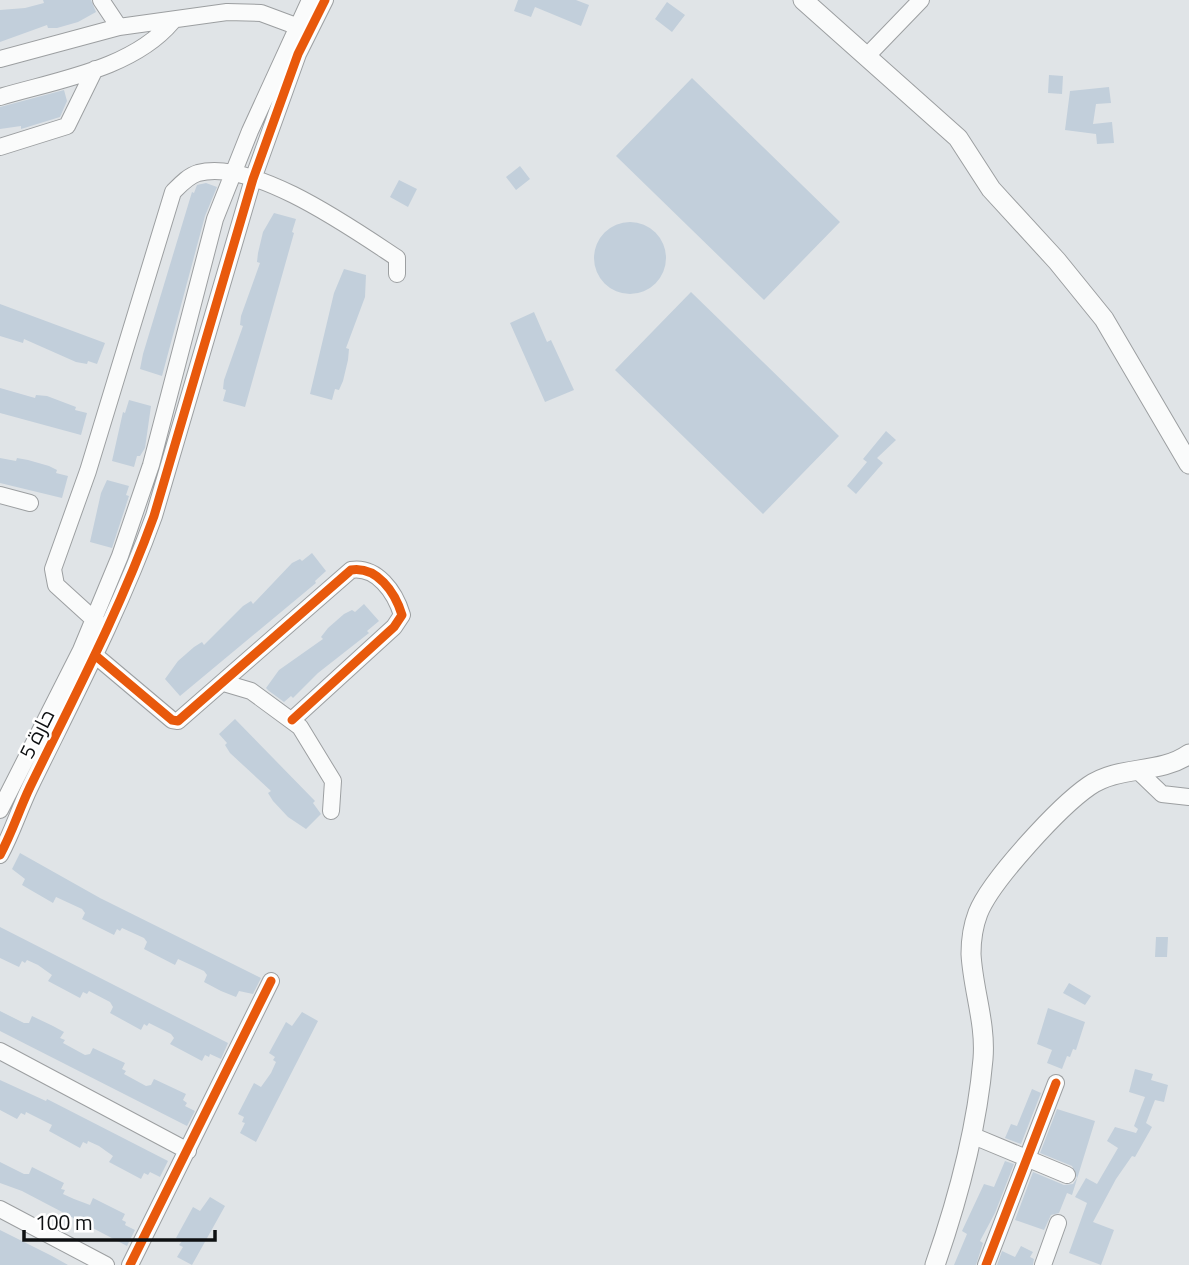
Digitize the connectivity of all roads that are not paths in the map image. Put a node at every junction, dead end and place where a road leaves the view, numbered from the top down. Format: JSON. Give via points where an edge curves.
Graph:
{"nodes":[{"id":1,"x":101,"y":0,"type":"edge"},
{"id":2,"x":310,"y":0,"type":"edge"},
{"id":3,"x":325,"y":0,"type":"edge"},
{"id":4,"x":803,"y":0,"type":"edge"},
{"id":5,"x":921,"y":0,"type":"edge"},
{"id":6,"x":173,"y":22,"type":"junction"},
{"id":7,"x":119,"y":27,"type":"junction"},
{"id":8,"x":303,"y":28,"type":"junction"},
{"id":9,"x":866,"y":57,"type":"junction"},
{"id":10,"x":0,"y":59,"type":"edge"},
{"id":11,"x":95,"y":69,"type":"junction"},
{"id":12,"x":0,"y":97,"type":"edge"},
{"id":13,"x":0,"y":147,"type":"edge"},
{"id":14,"x":233,"y":173,"type":"junction"},
{"id":15,"x":253,"y":179,"type":"junction"},
{"id":16,"x":397,"y":274,"type":"dead end"},
{"id":17,"x":1189,"y":464,"type":"edge"},
{"id":18,"x":0,"y":495,"type":"edge"},
{"id":19,"x":30,"y":503,"type":"dead end"},
{"id":20,"x":94,"y":620,"type":"junction"},
{"id":21,"x":108,"y":631,"type":"junction"},
{"id":22,"x":96,"y":656,"type":"junction"},
{"id":23,"x":224,"y":683,"type":"junction"},
{"id":24,"x":292,"y":720,"type":"junction"},
{"id":25,"x":1189,"y":754,"type":"edge"},
{"id":26,"x":1137,"y":770,"type":"junction"},
{"id":27,"x":1189,"y":797,"type":"edge"},
{"id":28,"x":0,"y":809,"type":"edge"},
{"id":29,"x":331,"y":811,"type":"dead end"},
{"id":30,"x":17,"y":818,"type":"junction"},
{"id":31,"x":5,"y":832,"type":"edge"},
{"id":32,"x":0,"y":855,"type":"edge"},
{"id":33,"x":271,"y":981,"type":"dead end"},
{"id":34,"x":0,"y":1051,"type":"edge"},
{"id":35,"x":1056,"y":1083,"type":"dead end"},
{"id":36,"x":971,"y":1135,"type":"junction"},
{"id":37,"x":188,"y":1151,"type":"junction"},
{"id":38,"x":1029,"y":1160,"type":"junction"},
{"id":39,"x":1067,"y":1175,"type":"dead end"},
{"id":40,"x":0,"y":1209,"type":"edge"},
{"id":41,"x":1058,"y":1223,"type":"dead end"},
{"id":42,"x":106,"y":1265,"type":"edge"},
{"id":43,"x":130,"y":1265,"type":"edge"},
{"id":44,"x":935,"y":1265,"type":"edge"},
{"id":45,"x":986,"y":1265,"type":"edge"},
{"id":46,"x":1043,"y":1265,"type":"edge"}],
"edges":[{"from":1,"to":7,"type":"street"},
{"from":2,"to":8,"type":"street"},
{"from":3,"to":8,"type":"street"},
{"from":4,"to":9,"type":"main road"},
{"from":5,"to":9,"type":"street"},
{"from":6,"to":7,"type":"street"},
{"from":6,"to":8,"type":"street","via":[[244,12]]},
{"from":6,"to":11,"type":"street","via":[[156,38]]},
{"from":7,"to":10,"type":"street"},
{"from":8,"to":14,"type":"street","name":"حارة 5"},
{"from":8,"to":15,"type":"street","name":"حارة 5"},
{"from":9,"to":17,"type":"main road","via":[[958,138],[990,189],[1082,289]]},
{"from":11,"to":12,"type":"street"},
{"from":11,"to":13,"type":"street","via":[[64,128]]},
{"from":14,"to":15,"type":"street"},
{"from":14,"to":20,"type":"street","name":"حارة 5","via":[[210,235],[151,465]]},
{"from":14,"to":20,"type":"street","via":[[199,173],[183,182],[167,205],[88,471],[53,569],[56,584]]},
{"from":15,"to":16,"type":"street","via":[[318,206],[386,250],[400,262]]},
{"from":15,"to":21,"type":"street","name":"حارة 5","via":[[153,516]]},
{"from":18,"to":19,"type":"street"},
{"from":20,"to":21,"type":"street"},
{"from":20,"to":28,"type":"street","name":"حارة 5"},
{"from":21,"to":22,"type":"street","name":"حارة 5"},
{"from":22,"to":23,"type":"street","via":[[172,720],[178,721]]},
{"from":22,"to":30,"type":"street","name":"حارة 5"},
{"from":23,"to":24,"type":"street","via":[[251,691]]},
{"from":23,"to":24,"type":"street","via":[[351,570],[371,572],[386,584],[402,615]]},
{"from":24,"to":29,"type":"street","via":[[307,736],[333,781]]},
{"from":25,"to":26,"type":"main road"},
{"from":26,"to":27,"type":"street","via":[[1162,794]]},
{"from":26,"to":36,"type":"main road","via":[[1102,778],[1081,792],[1028,846],[978,912],[971,954],[984,1041]]},
{"from":28,"to":30,"type":"street"},
{"from":30,"to":31,"type":"street","name":"حارة 5"},
{"from":31,"to":32,"type":"street","name":"حارة 5"},
{"from":33,"to":37,"type":"street"},
{"from":34,"to":37,"type":"street"},
{"from":35,"to":38,"type":"street"},
{"from":36,"to":38,"type":"street"},
{"from":36,"to":44,"type":"main road"},
{"from":37,"to":43,"type":"street"},
{"from":38,"to":39,"type":"street"},
{"from":38,"to":45,"type":"street"},
{"from":40,"to":42,"type":"street"},
{"from":41,"to":46,"type":"street"}]}
